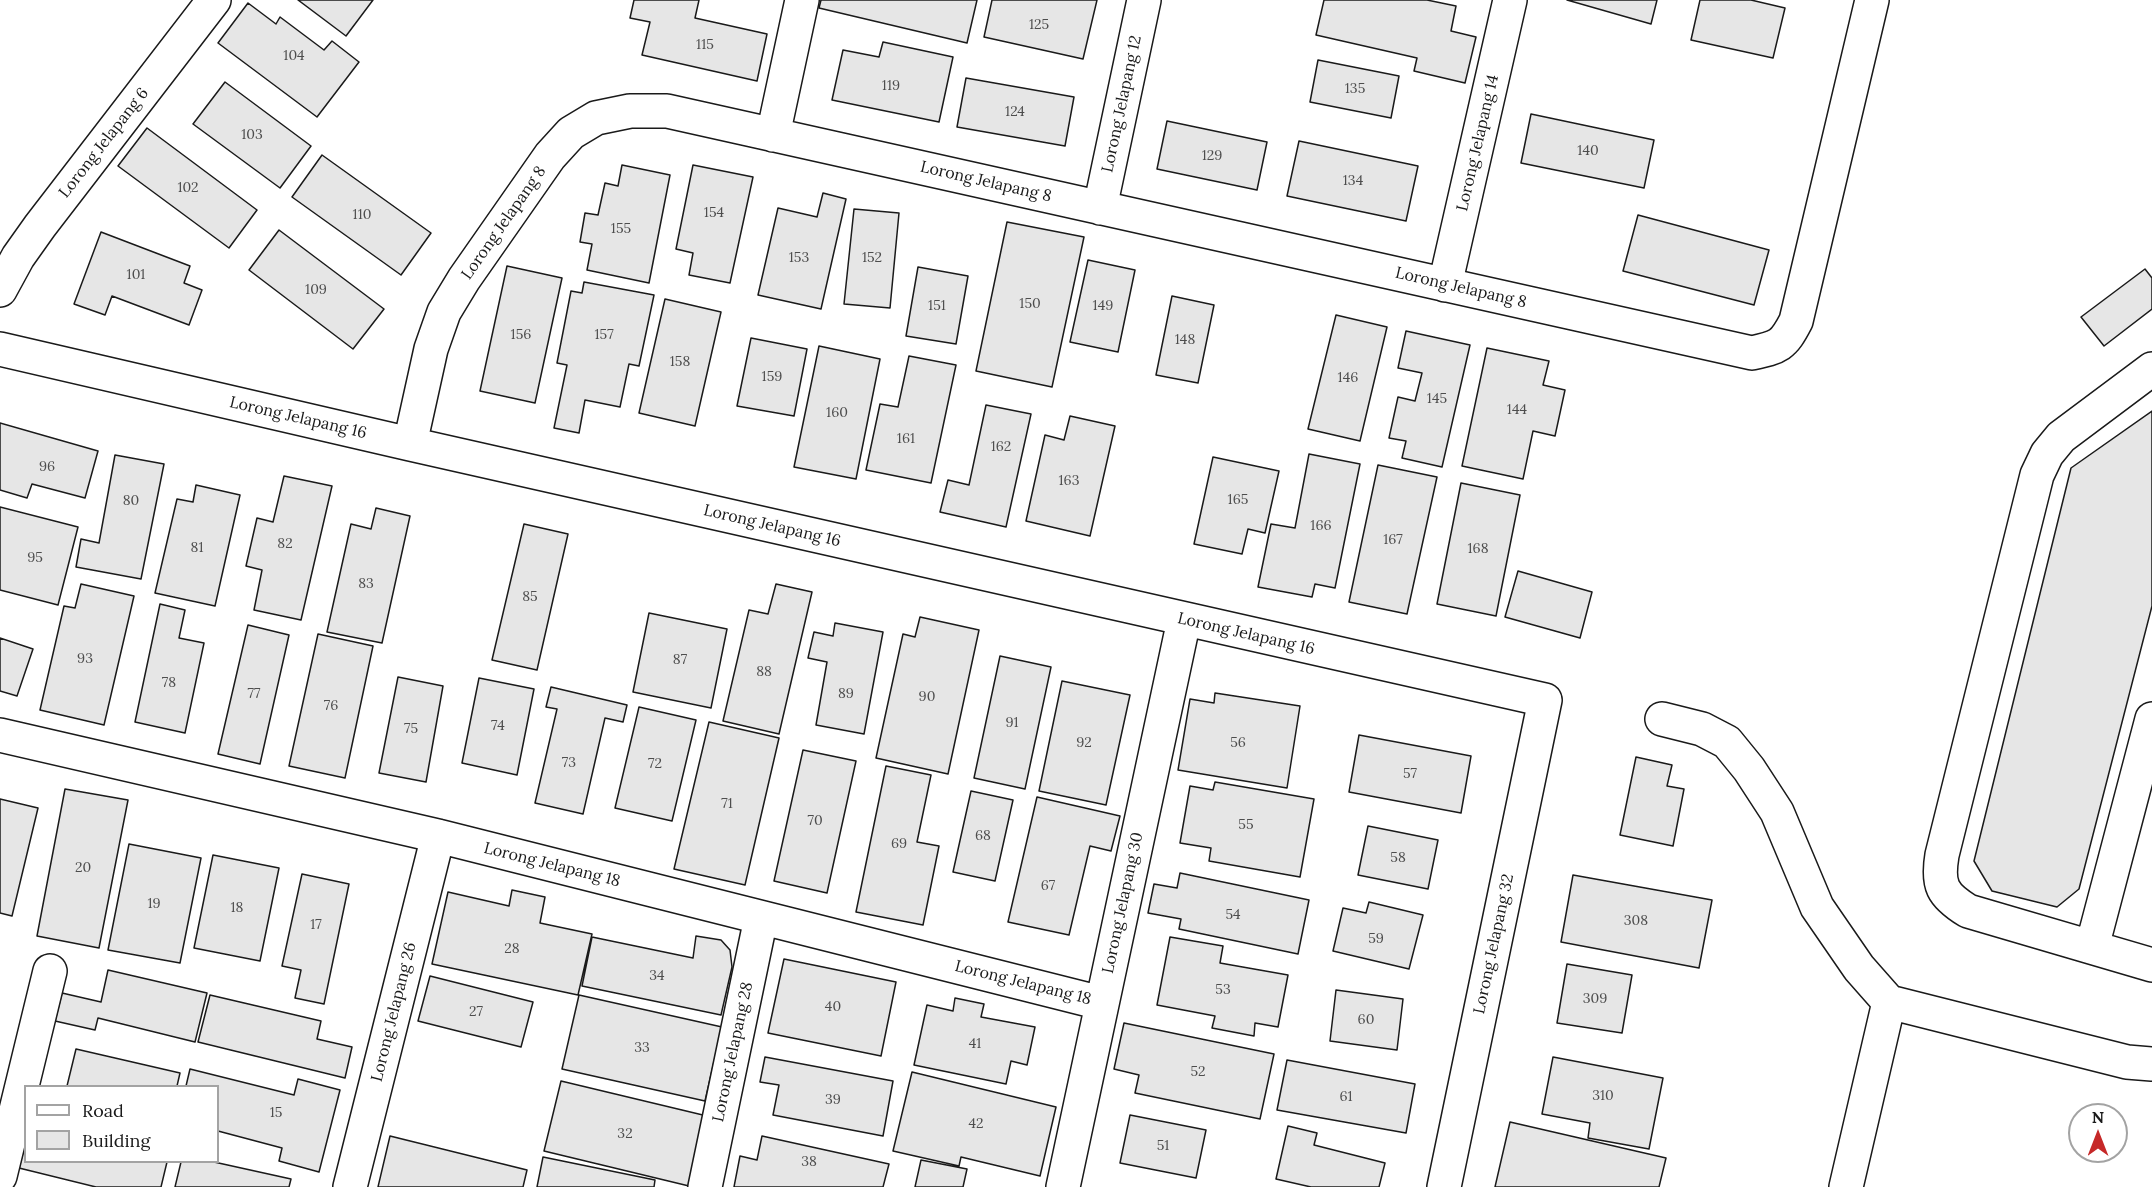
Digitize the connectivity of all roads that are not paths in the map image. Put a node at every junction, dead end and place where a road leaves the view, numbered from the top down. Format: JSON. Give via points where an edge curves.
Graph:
{"nodes":[{"id":1,"x":214,"y":0,"type":"edge"},
{"id":2,"x":801,"y":0,"type":"edge"},
{"id":3,"x":1144,"y":0,"type":"edge"},
{"id":4,"x":1510,"y":0,"type":"edge"},
{"id":5,"x":1872,"y":0,"type":"edge"},
{"id":6,"x":773,"y":135,"type":"junction"},
{"id":7,"x":1100,"y":208,"type":"junction"},
{"id":8,"x":1445,"y":285,"type":"junction"},
{"id":9,"x":0,"y":290,"type":"edge"},
{"id":10,"x":0,"y":350,"type":"edge"},
{"id":11,"x":2152,"y":369,"type":"edge"},
{"id":12,"x":410,"y":444,"type":"junction"},
{"id":13,"x":1184,"y":620,"type":"junction"},
{"id":14,"x":1545,"y":700,"type":"joint"},
{"id":15,"x":1662,"y":719,"type":"dead end"},
{"id":16,"x":2152,"y":719,"type":"edge"},
{"id":17,"x":0,"y":735,"type":"edge"},
{"id":18,"x":2142,"y":799,"type":"edge"},
{"id":19,"x":438,"y":836,"type":"junction"},
{"id":20,"x":761,"y":918,"type":"junction"},
{"id":21,"x":2092,"y":947,"type":"junction"},
{"id":22,"x":2152,"y":965,"type":"edge"},
{"id":23,"x":50,"y":971,"type":"dead end"},
{"id":24,"x":1889,"y":1002,"type":"junction"},
{"id":25,"x":1101,"y":1003,"type":"junction"},
{"id":26,"x":2152,"y":1064,"type":"edge"},
{"id":27,"x":0,"y":1176,"type":"edge"},
{"id":28,"x":350,"y":1187,"type":"edge"},
{"id":29,"x":705,"y":1187,"type":"edge"},
{"id":30,"x":1063,"y":1187,"type":"edge"},
{"id":31,"x":1444,"y":1187,"type":"edge"},
{"id":32,"x":1846,"y":1187,"type":"edge"}],
"edges":[{"from":1,"to":9,"type":"street","name":"Lorong Jelapang 6","via":[[29,242]]},
{"from":2,"to":6,"type":"street"},
{"from":3,"to":7,"type":"street","name":"Lorong Jelapang 12"},
{"from":4,"to":8,"type":"street","name":"Lorong Jelapang 14"},
{"from":5,"to":8,"type":"street","name":"Lorong Jelapang 8","via":[[1796,321],[1786,340],[1773,349],[1752,353]]},
{"from":6,"to":7,"type":"street","name":"Lorong Jelapang 8"},
{"from":6,"to":12,"type":"street","name":"Lorong Jelapang 8","via":[[667,111],[630,111],[596,118],[571,133],[550,156],[444,312],[431,349]]},
{"from":7,"to":8,"type":"street","name":"Lorong Jelapang 8"},
{"from":10,"to":12,"type":"street","name":"Lorong Jelapang 16"},
{"from":11,"to":21,"type":"street","via":[[2061,437],[2037,475],[1939,871],[1942,887],[1952,901],[1968,911]]},
{"from":12,"to":13,"type":"street","name":"Lorong Jelapang 16"},
{"from":13,"to":14,"type":"street","name":"Lorong Jelapang 16"},
{"from":13,"to":25,"type":"street","name":"Lorong Jelapang 30"},
{"from":14,"to":31,"type":"street","name":"Lorong Jelapang 32"},
{"from":15,"to":24,"type":"street","via":[[1702,729],[1727,742],[1749,769],[1777,812],[1817,908],[1859,968]]},
{"from":16,"to":18,"type":"street"},
{"from":17,"to":19,"type":"street","name":"Lorong Jelapang 18"},
{"from":18,"to":21,"type":"street"},
{"from":19,"to":20,"type":"street","name":"Lorong Jelapang 18"},
{"from":19,"to":28,"type":"street","name":"Lorong Jelapang 26"},
{"from":20,"to":25,"type":"street","name":"Lorong Jelapang 18"},
{"from":20,"to":29,"type":"street","name":"Lorong Jelapang 28"},
{"from":21,"to":22,"type":"street"},
{"from":23,"to":27,"type":"street"},
{"from":24,"to":26,"type":"street","via":[[2127,1062]]},
{"from":24,"to":32,"type":"street"},
{"from":25,"to":30,"type":"street","name":"Lorong Jelapang 30"}]}
